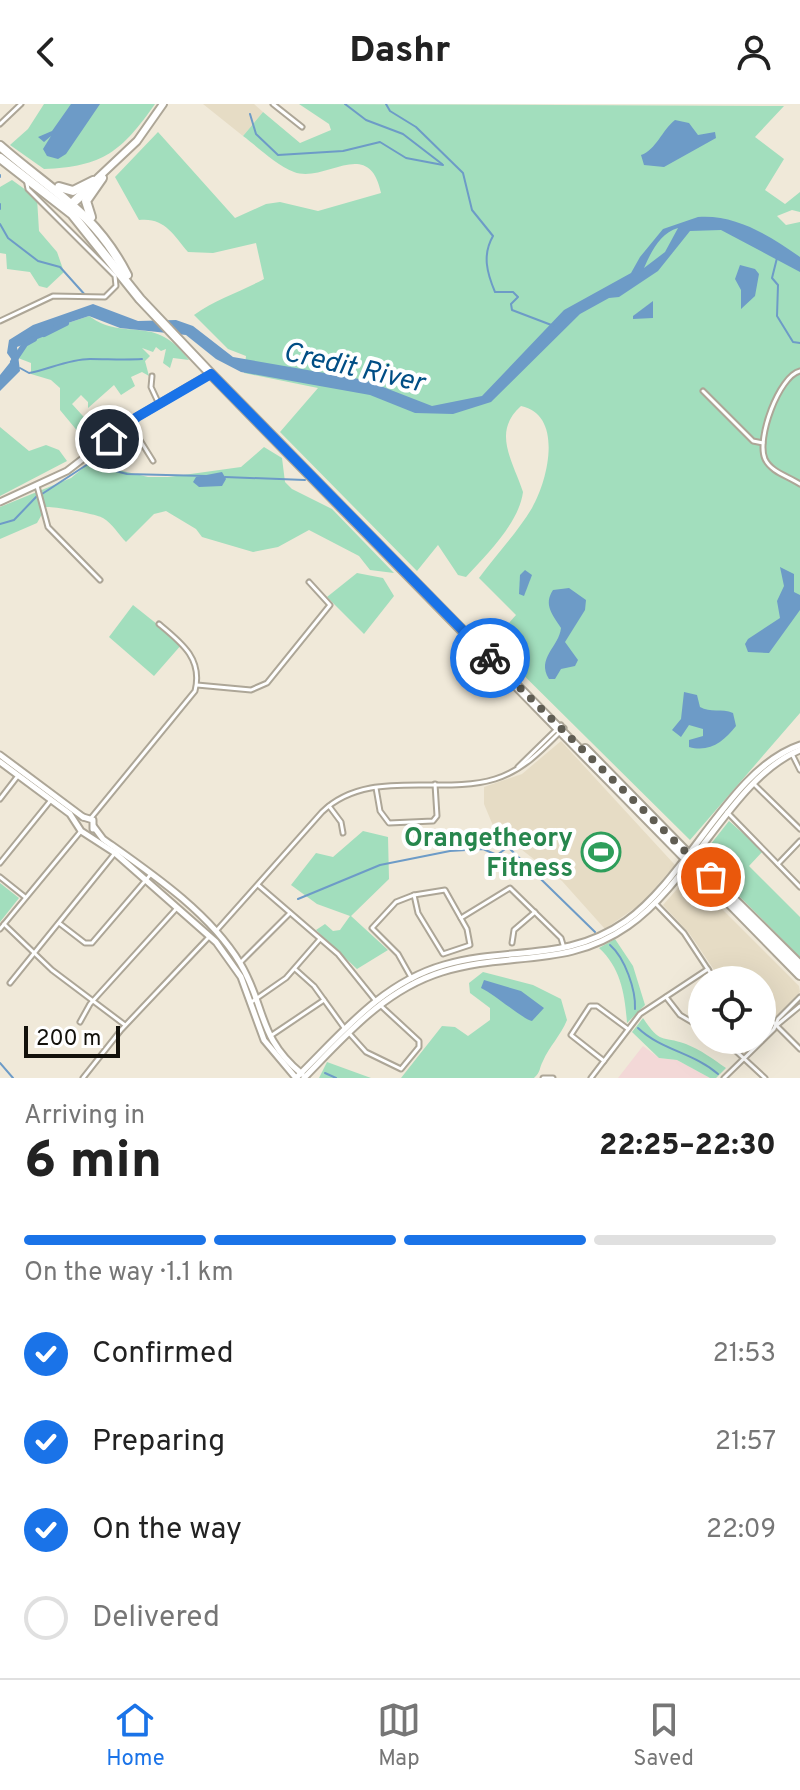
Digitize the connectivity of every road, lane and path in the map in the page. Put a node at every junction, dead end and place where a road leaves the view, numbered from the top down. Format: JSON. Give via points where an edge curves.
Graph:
{"nodes":[{"id":1,"x":21,"y":104,"type":"edge"},
{"id":2,"x":273,"y":104,"type":"edge"},
{"id":3,"x":164,"y":105,"type":"edge"},
{"id":4,"x":0,"y":124,"type":"edge"},
{"id":5,"x":302,"y":127,"type":"dead end"},
{"id":6,"x":0,"y":146,"type":"edge"},
{"id":7,"x":0,"y":158,"type":"edge"},
{"id":8,"x":45,"y":180,"type":"junction"},
{"id":9,"x":98,"y":180,"type":"junction"},
{"id":10,"x":26,"y":181,"type":"junction"},
{"id":11,"x":71,"y":204,"type":"junction"},
{"id":12,"x":59,"y":217,"type":"junction"},
{"id":13,"x":107,"y":240,"type":"junction"},
{"id":14,"x":132,"y":287,"type":"junction"},
{"id":15,"x":0,"y":321,"type":"edge"},
{"id":16,"x":800,"y":371,"type":"edge"},
{"id":17,"x":211,"y":374,"type":"junction"},
{"id":18,"x":152,"y":376,"type":"dead end"},
{"id":19,"x":703,"y":391,"type":"dead end"},
{"id":20,"x":159,"y":404,"type":"junction"},
{"id":21,"x":129,"y":423,"type":"junction"},
{"id":22,"x":763,"y":443,"type":"junction"},
{"id":23,"x":153,"y":461,"type":"dead end"},
{"id":24,"x":800,"y":484,"type":"edge"},
{"id":25,"x":37,"y":486,"type":"junction"},
{"id":26,"x":0,"y":502,"type":"edge"},
{"id":27,"x":100,"y":580,"type":"dead end"},
{"id":28,"x":309,"y":582,"type":"dead end"},
{"id":29,"x":159,"y":624,"type":"dead end"},
{"id":30,"x":197,"y":685,"type":"junction"},
{"id":31,"x":561,"y":728,"type":"junction"},
{"id":32,"x":800,"y":747,"type":"edge"},
{"id":33,"x":790,"y":751,"type":"junction"},
{"id":34,"x":0,"y":755,"type":"edge"},
{"id":35,"x":0,"y":762,"type":"edge"},
{"id":36,"x":800,"y":770,"type":"edge"},
{"id":37,"x":22,"y":773,"type":"junction"},
{"id":38,"x":435,"y":784,"type":"junction"},
{"id":39,"x":754,"y":784,"type":"junction"},
{"id":40,"x":376,"y":788,"type":"junction"},
{"id":41,"x":0,"y":799,"type":"edge"},
{"id":42,"x":51,"y":800,"type":"junction"},
{"id":43,"x":329,"y":806,"type":"junction"},
{"id":44,"x":727,"y":812,"type":"junction"},
{"id":45,"x":83,"y":817,"type":"junction"},
{"id":46,"x":91,"y":818,"type":"junction"},
{"id":47,"x":94,"y":827,"type":"junction"},
{"id":48,"x":79,"y":828,"type":"junction"},
{"id":49,"x":800,"y":829,"type":"edge"},
{"id":50,"x":88,"y":832,"type":"junction"},
{"id":51,"x":343,"y":833,"type":"dead end"},
{"id":52,"x":800,"y":841,"type":"edge"},
{"id":53,"x":115,"y":853,"type":"junction"},
{"id":54,"x":690,"y":860,"type":"junction"},
{"id":55,"x":0,"y":863,"type":"edge"},
{"id":56,"x":778,"y":864,"type":"junction"},
{"id":57,"x":148,"y":876,"type":"junction"},
{"id":58,"x":0,"y":877,"type":"edge"},
{"id":59,"x":258,"y":885,"type":"junction"},
{"id":60,"x":800,"y":887,"type":"edge"},
{"id":61,"x":414,"y":895,"type":"junction"},
{"id":62,"x":26,"y":898,"type":"junction"},
{"id":63,"x":654,"y":902,"type":"junction"},
{"id":64,"x":179,"y":906,"type":"junction"},
{"id":65,"x":535,"y":912,"type":"junction"},
{"id":66,"x":290,"y":913,"type":"junction"},
{"id":67,"x":461,"y":918,"type":"junction"},
{"id":68,"x":59,"y":923,"type":"junction"},
{"id":69,"x":4,"y":924,"type":"junction"},
{"id":70,"x":0,"y":929,"type":"edge"},
{"id":71,"x":212,"y":934,"type":"junction"},
{"id":72,"x":320,"y":939,"type":"junction"},
{"id":73,"x":512,"y":943,"type":"dead end"},
{"id":74,"x":565,"y":949,"type":"junction"},
{"id":75,"x":34,"y":952,"type":"junction"},
{"id":76,"x":240,"y":963,"type":"junction"},
{"id":77,"x":800,"y":965,"type":"edge"},
{"id":78,"x":706,"y":966,"type":"edge"},
{"id":79,"x":295,"y":969,"type":"junction"},
{"id":80,"x":800,"y":975,"type":"edge"},
{"id":81,"x":412,"y":980,"type":"junction"},
{"id":82,"x":688,"y":982,"type":"edge"},
{"id":83,"x":10,"y":983,"type":"dead end"},
{"id":84,"x":666,"y":997,"type":"junction"},
{"id":85,"x":800,"y":997,"type":"edge"},
{"id":86,"x":94,"y":1000,"type":"junction"},
{"id":87,"x":324,"y":1000,"type":"junction"},
{"id":88,"x":253,"y":1001,"type":"junction"},
{"id":89,"x":377,"y":1002,"type":"junction"},
{"id":90,"x":800,"y":1006,"type":"edge"},
{"id":91,"x":688,"y":1020,"type":"edge"},
{"id":92,"x":80,"y":1022,"type":"dead end"},
{"id":93,"x":125,"y":1025,"type":"junction"},
{"id":94,"x":777,"y":1025,"type":"junction"},
{"id":95,"x":628,"y":1029,"type":"junction"},
{"id":96,"x":347,"y":1031,"type":"junction"},
{"id":97,"x":269,"y":1037,"type":"junction"},
{"id":98,"x":800,"y":1049,"type":"edge"},
{"id":99,"x":740,"y":1054,"type":"edge"},
{"id":100,"x":745,"y":1058,"type":"junction"},
{"id":101,"x":604,"y":1061,"type":"junction"},
{"id":102,"x":300,"y":1077,"type":"edge"},
{"id":103,"x":83,"y":1078,"type":"edge"},
{"id":104,"x":543,"y":1078,"type":"edge"},
{"id":105,"x":553,"y":1078,"type":"edge"},
{"id":106,"x":591,"y":1078,"type":"edge"},
{"id":107,"x":724,"y":1078,"type":"edge"},
{"id":108,"x":765,"y":1078,"type":"edge"}],
"edges":[{"from":1,"to":4,"type":"street"},
{"from":2,"to":5,"type":"street"},
{"from":3,"to":9,"type":"main road"},
{"from":6,"to":8,"type":"main road"},
{"from":7,"to":10,"type":"main road"},
{"from":8,"to":9,"type":"main road","via":[[69,191]]},
{"from":8,"to":11,"type":"main road"},
{"from":9,"to":11,"type":"main road"},
{"from":9,"to":13,"type":"main road","via":[[86,204]]},
{"from":10,"to":11,"type":"main road"},
{"from":10,"to":12,"type":"street"},
{"from":11,"to":12,"type":"street"},
{"from":11,"to":13,"type":"main road"},
{"from":11,"to":14,"type":"main road"},
{"from":12,"to":15,"type":"street","via":[[115,276],[115,288],[105,297],[53,296]]},
{"from":13,"to":14,"type":"main road"},
{"from":14,"to":17,"type":"main road"},
{"from":16,"to":22,"type":"street","via":[[781,388]]},
{"from":17,"to":20,"type":"street"},
{"from":17,"to":31,"type":"main road"},
{"from":18,"to":20,"type":"street"},
{"from":19,"to":22,"type":"street","via":[[753,441]]},
{"from":20,"to":21,"type":"street"},
{"from":21,"to":23,"type":"street"},
{"from":21,"to":25,"type":"street","via":[[83,461]]},
{"from":22,"to":24,"type":"street","via":[[770,467]]},
{"from":25,"to":26,"type":"street"},
{"from":25,"to":27,"type":"street","via":[[48,527]]},
{"from":28,"to":30,"type":"street","via":[[330,605],[273,678],[251,690]]},
{"from":29,"to":30,"type":"street","via":[[192,655]]},
{"from":30,"to":46,"type":"street"},
{"from":31,"to":38,"type":"street","via":[[515,770],[483,782]]},
{"from":31,"to":54,"type":"main road"},
{"from":32,"to":33,"type":"street"},
{"from":33,"to":36,"type":"street"},
{"from":33,"to":39,"type":"street"},
{"from":33,"to":44,"type":"street","via":[[763,766]]},
{"from":34,"to":37,"type":"street"},
{"from":35,"to":37,"type":"street"},
{"from":37,"to":41,"type":"street"},
{"from":37,"to":42,"type":"street"},
{"from":37,"to":45,"type":"street"},
{"from":38,"to":40,"type":"street"},
{"from":38,"to":40,"type":"street","via":[[437,818],[419,822],[385,820]]},
{"from":39,"to":44,"type":"street"},
{"from":39,"to":49,"type":"street"},
{"from":40,"to":43,"type":"street","via":[[351,793]]},
{"from":42,"to":48,"type":"street"},
{"from":42,"to":55,"type":"street"},
{"from":43,"to":51,"type":"street"},
{"from":43,"to":59,"type":"street"},
{"from":44,"to":54,"type":"street"},
{"from":44,"to":56,"type":"street"},
{"from":45,"to":46,"type":"street"},
{"from":45,"to":48,"type":"street"},
{"from":46,"to":47,"type":"street"},
{"from":47,"to":50,"type":"street"},
{"from":47,"to":57,"type":"street"},
{"from":48,"to":50,"type":"street"},
{"from":48,"to":62,"type":"street"},
{"from":50,"to":53,"type":"street"},
{"from":52,"to":56,"type":"street"},
{"from":53,"to":57,"type":"street"},
{"from":53,"to":68,"type":"street"},
{"from":54,"to":63,"type":"street"},
{"from":54,"to":77,"type":"main road"},
{"from":54,"to":80,"type":"main road"},
{"from":56,"to":60,"type":"street"},
{"from":57,"to":64,"type":"street"},
{"from":57,"to":68,"type":"street","via":[[92,943]]},
{"from":57,"to":71,"type":"street"},
{"from":58,"to":62,"type":"street"},
{"from":59,"to":66,"type":"street"},
{"from":59,"to":71,"type":"street"},
{"from":61,"to":67,"type":"street","via":[[445,890]]},
{"from":61,"to":67,"type":"street","via":[[441,953],[470,947]]},
{"from":61,"to":81,"type":"street","via":[[396,902],[372,928],[398,954]]},
{"from":62,"to":69,"type":"street"},
{"from":63,"to":74,"type":"street","via":[[612,930]]},
{"from":63,"to":78,"type":"street"},
{"from":63,"to":81,"type":"street","via":[[619,932],[575,952],[460,967]]},
{"from":64,"to":71,"type":"street"},
{"from":64,"to":86,"type":"street"},
{"from":65,"to":67,"type":"street","via":[[507,888]]},
{"from":65,"to":73,"type":"street","via":[[514,930]]},
{"from":65,"to":74,"type":"street"},
{"from":66,"to":72,"type":"street"},
{"from":66,"to":76,"type":"street"},
{"from":68,"to":75,"type":"street"},
{"from":69,"to":70,"type":"street"},
{"from":69,"to":75,"type":"street"},
{"from":71,"to":76,"type":"street"},
{"from":71,"to":88,"type":"street"},
{"from":71,"to":93,"type":"street"},
{"from":72,"to":79,"type":"street"},
{"from":72,"to":89,"type":"street"},
{"from":74,"to":81,"type":"street","via":[[459,961]]},
{"from":75,"to":83,"type":"street"},
{"from":75,"to":86,"type":"street"},
{"from":76,"to":88,"type":"street"},
{"from":79,"to":87,"type":"street"},
{"from":79,"to":88,"type":"street"},
{"from":81,"to":89,"type":"street"},
{"from":82,"to":84,"type":"street"},
{"from":84,"to":91,"type":"street"},
{"from":84,"to":95,"type":"street"},
{"from":85,"to":94,"type":"street"},
{"from":86,"to":92,"type":"street"},
{"from":86,"to":93,"type":"street"},
{"from":87,"to":96,"type":"street"},
{"from":87,"to":97,"type":"street"},
{"from":88,"to":97,"type":"street"},
{"from":88,"to":102,"type":"street","via":[[264,1040]]},
{"from":89,"to":96,"type":"street"},
{"from":89,"to":96,"type":"street","via":[[419,1041],[401,1069],[366,1052]]},
{"from":90,"to":94,"type":"street"},
{"from":93,"to":103,"type":"street"},
{"from":94,"to":98,"type":"street"},
{"from":94,"to":100,"type":"street"},
{"from":95,"to":101,"type":"street"},
{"from":95,"to":101,"type":"street","via":[[595,1005],[581,1018],[571,1035]]},
{"from":96,"to":102,"type":"street"},
{"from":97,"to":102,"type":"street"},
{"from":99,"to":100,"type":"street"},
{"from":100,"to":107,"type":"street"},
{"from":100,"to":108,"type":"street"},
{"from":101,"to":106,"type":"street"},
{"from":104,"to":105,"type":"street"}]}
